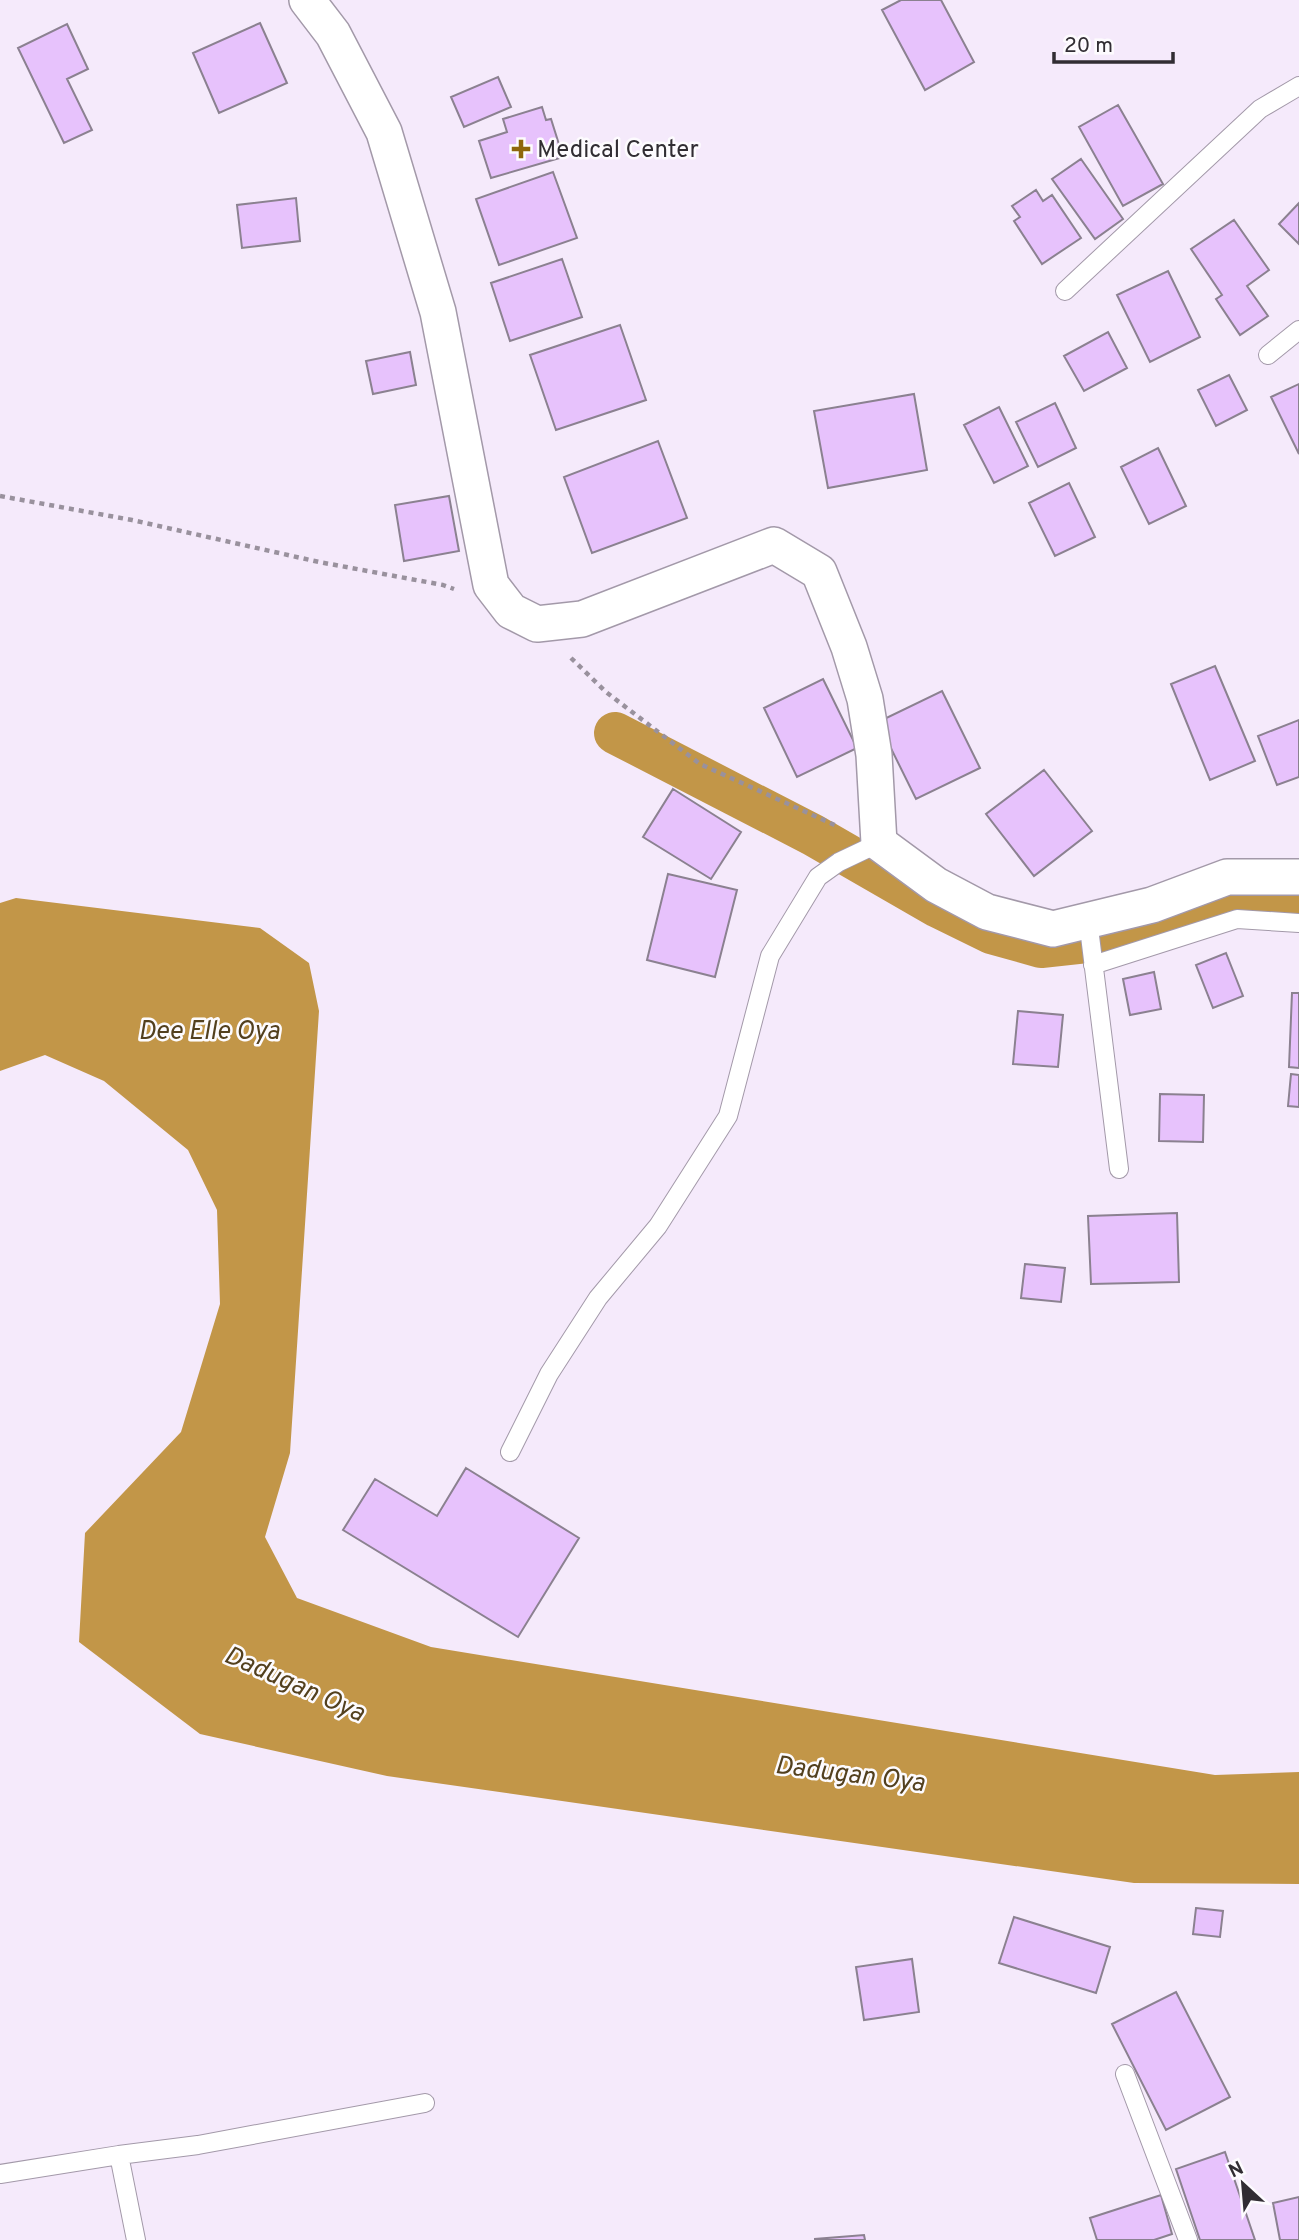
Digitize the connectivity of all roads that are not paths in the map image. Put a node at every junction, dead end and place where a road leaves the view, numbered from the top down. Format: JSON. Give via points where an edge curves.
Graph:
{"nodes":[{"id":1,"x":307,"y":0,"type":"edge"},
{"id":2,"x":1299,"y":86,"type":"edge"},
{"id":3,"x":1065,"y":291,"type":"dead end"},
{"id":4,"x":1299,"y":330,"type":"edge"},
{"id":5,"x":1268,"y":355,"type":"dead end"},
{"id":6,"x":877,"y":844,"type":"junction"},
{"id":7,"x":1299,"y":877,"type":"edge"},
{"id":8,"x":1088,"y":920,"type":"junction"},
{"id":9,"x":1299,"y":923,"type":"edge"},
{"id":10,"x":1093,"y":965,"type":"junction"},
{"id":11,"x":1119,"y":1169,"type":"dead end"},
{"id":12,"x":510,"y":1452,"type":"dead end"},
{"id":13,"x":1125,"y":2074,"type":"dead end"},
{"id":14,"x":425,"y":2103,"type":"dead end"},
{"id":15,"x":119,"y":2155,"type":"junction"},
{"id":16,"x":0,"y":2174,"type":"edge"},
{"id":17,"x":136,"y":2240,"type":"edge"},
{"id":18,"x":1188,"y":2240,"type":"edge"}],
"edges":[{"from":1,"to":6,"type":"street","via":[[333,34],[384,132],[438,312],[491,585],[510,611],[537,624],[582,619],[774,545],[819,572],[864,699],[874,755]]},
{"from":2,"to":3,"type":"lane","via":[[1260,109]]},
{"from":4,"to":5,"type":"lane"},
{"from":6,"to":8,"type":"street","via":[[936,885],[987,912],[1053,929]]},
{"from":6,"to":12,"type":"lane","via":[[818,877],[777,944],[728,1116],[658,1226],[598,1298],[549,1374]]},
{"from":7,"to":8,"type":"street","via":[[1227,877],[1152,905]]},
{"from":8,"to":10,"type":"lane"},
{"from":9,"to":10,"type":"lane","via":[[1237,919]]},
{"from":10,"to":11,"type":"lane"},
{"from":13,"to":18,"type":"lane"},
{"from":14,"to":15,"type":"lane"},
{"from":15,"to":16,"type":"lane"},
{"from":15,"to":17,"type":"lane"}]}
